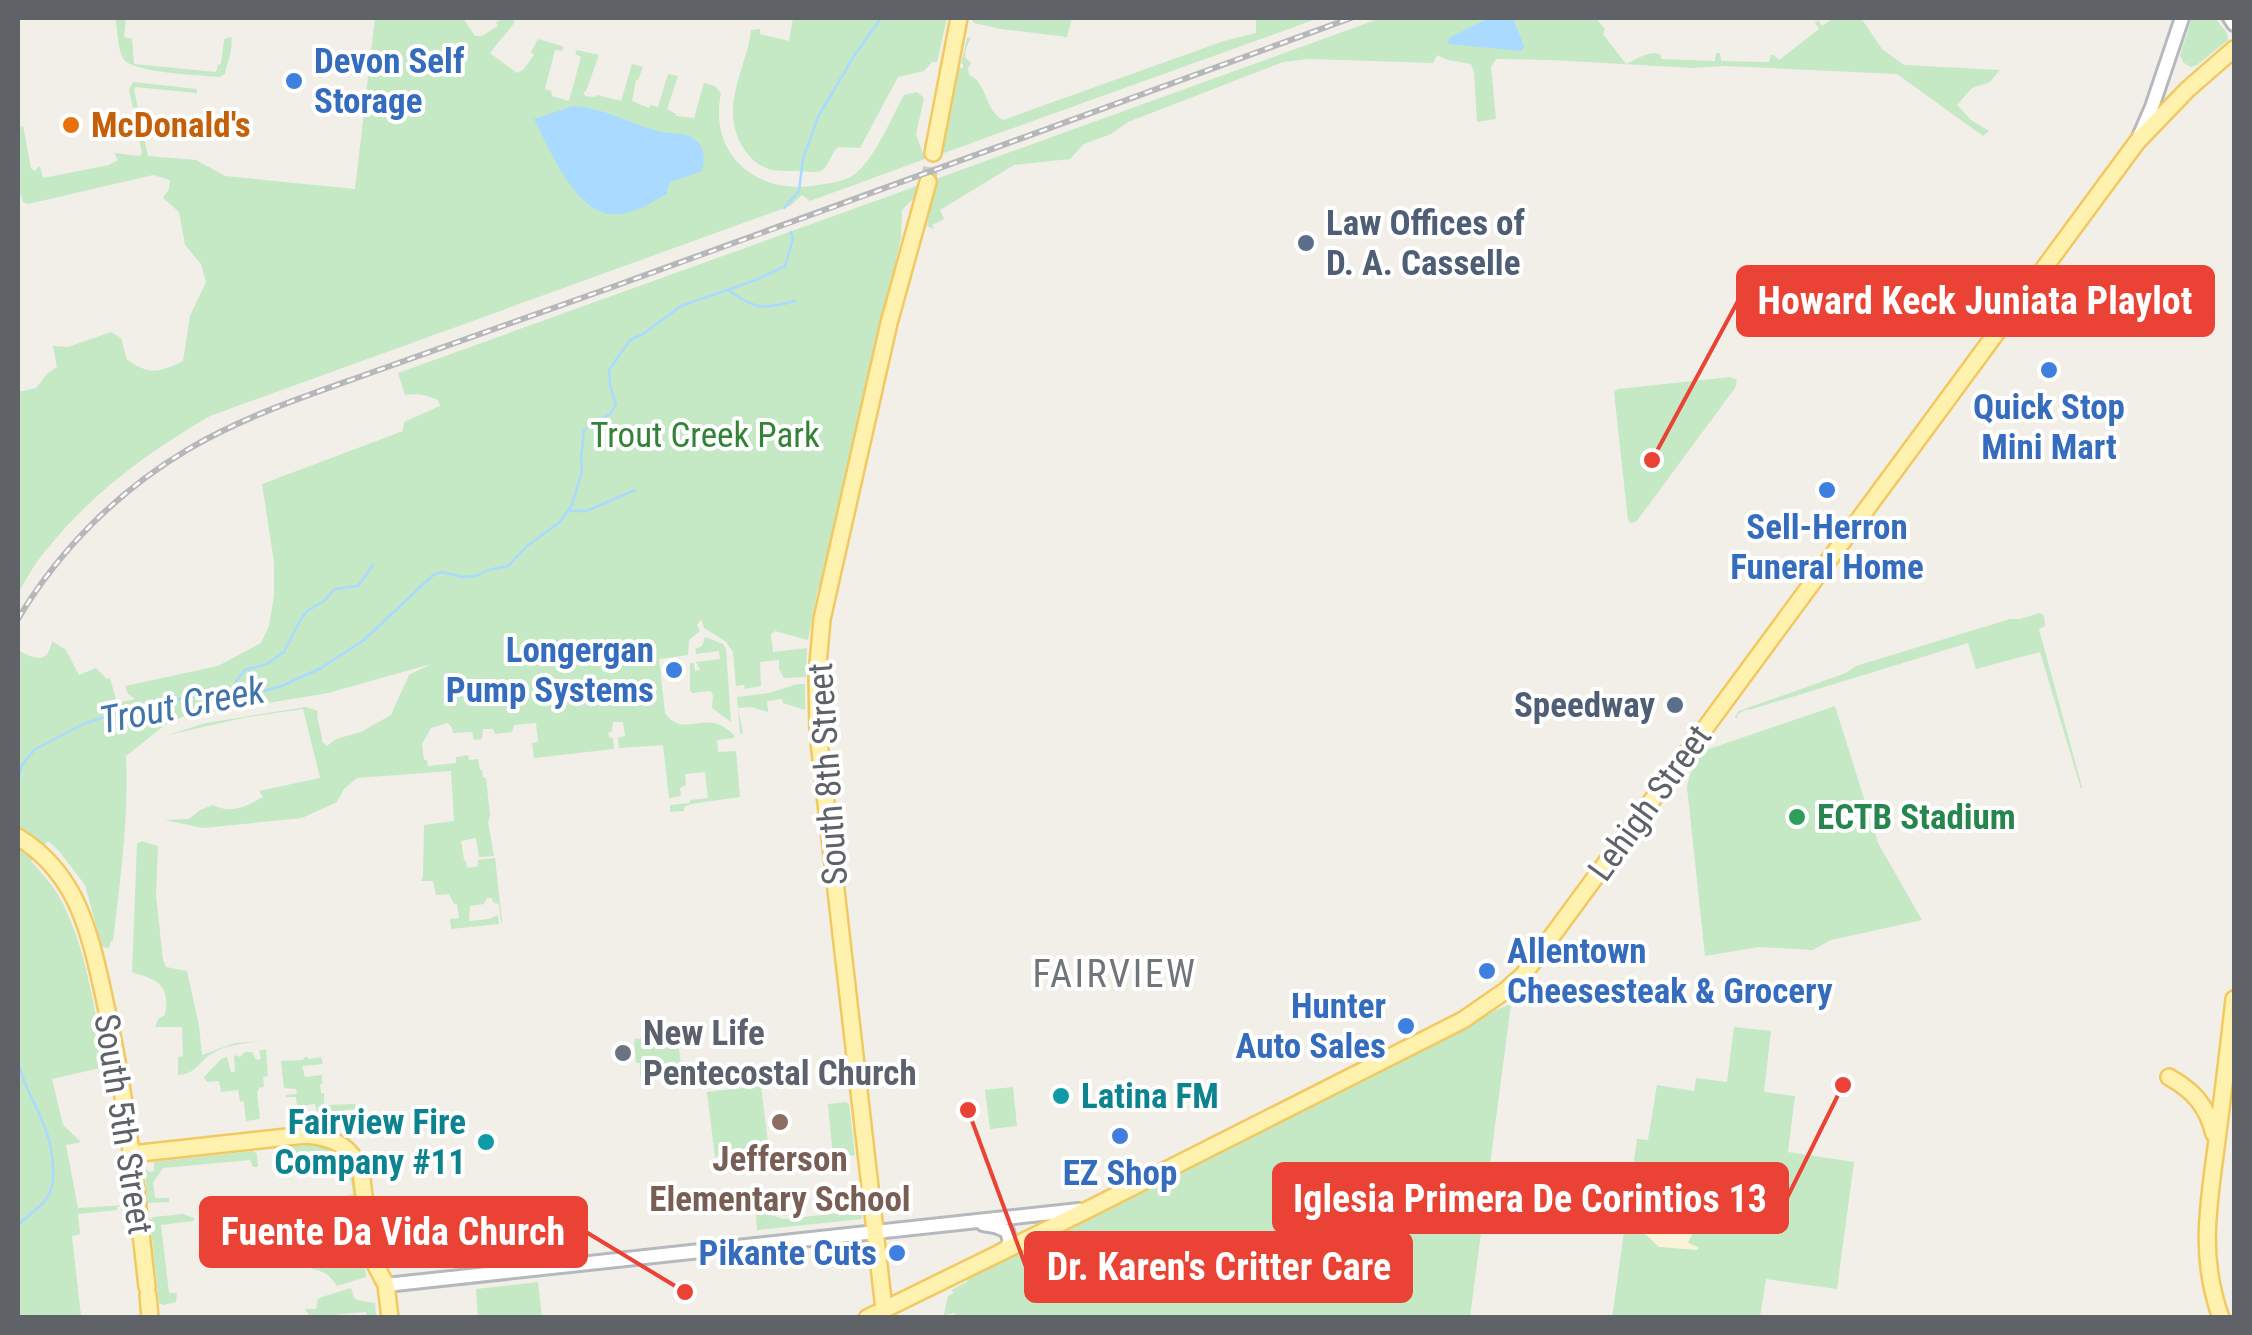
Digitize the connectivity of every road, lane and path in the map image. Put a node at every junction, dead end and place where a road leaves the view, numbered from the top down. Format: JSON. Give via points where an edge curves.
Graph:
{"nodes":[{"id":1,"x":959,"y":18,"type":"edge"},
{"id":2,"x":2182,"y":18,"type":"edge"},
{"id":3,"x":2230,"y":18,"type":"edge"},
{"id":4,"x":2234,"y":24,"type":"edge"},
{"id":5,"x":2234,"y":49,"type":"edge"},
{"id":6,"x":2137,"y":142,"type":"junction"},
{"id":7,"x":933,"y":153,"type":"tunnel mouth"},
{"id":8,"x":928,"y":182,"type":"tunnel mouth"},
{"id":9,"x":18,"y":836,"type":"edge"},
{"id":10,"x":2234,"y":999,"type":"edge"},
{"id":11,"x":2169,"y":1077,"type":"dead end"},
{"id":12,"x":2217,"y":1145,"type":"junction"},
{"id":13,"x":132,"y":1154,"type":"junction"},
{"id":14,"x":1089,"y":1209,"type":"junction"},
{"id":15,"x":968,"y":1222,"type":"junction"},
{"id":16,"x":874,"y":1232,"type":"junction"},
{"id":17,"x":973,"y":1267,"type":"junction"},
{"id":18,"x":386,"y":1285,"type":"junction"},
{"id":19,"x":2217,"y":1312,"type":"edge"},
{"id":20,"x":885,"y":1314,"type":"edge"},
{"id":21,"x":150,"y":1318,"type":"edge"},
{"id":22,"x":390,"y":1318,"type":"edge"},
{"id":23,"x":867,"y":1318,"type":"edge"}],
"edges":[{"from":1,"to":7,"type":"main road"},
{"from":2,"to":6,"type":"street"},
{"from":3,"to":4,"type":"street"},
{"from":5,"to":6,"type":"main road","name":"Lehigh Street"},
{"from":6,"to":14,"type":"main road","name":"Lehigh Street","via":[[1524,974],[1463,1020]]},
{"from":8,"to":16,"type":"main road","name":"South 8th Street","via":[[856,464],[817,668],[818,733]]},
{"from":9,"to":13,"type":"main road","name":"South 5th Street","via":[[56,870],[74,899],[96,961]]},
{"from":10,"to":12,"type":"main road"},
{"from":11,"to":12,"type":"main road","via":[[2200,1101]]},
{"from":12,"to":19,"type":"main road","via":[[2206,1256]]},
{"from":13,"to":18,"type":"main road","via":[[305,1135],[343,1144],[362,1172],[372,1258]]},
{"from":13,"to":21,"type":"main road","name":"South 5th Street"},
{"from":14,"to":15,"type":"street"},
{"from":14,"to":17,"type":"main road","name":"Lehigh Street"},
{"from":15,"to":16,"type":"street"},
{"from":15,"to":17,"type":"street","via":[[995,1226],[1010,1242]]},
{"from":16,"to":18,"type":"street"},
{"from":16,"to":20,"type":"main road","name":"South 8th Street"},
{"from":17,"to":20,"type":"main road","name":"Lehigh Street"},
{"from":18,"to":22,"type":"main road"},
{"from":20,"to":23,"type":"main road","name":"Lehigh Street"}]}
